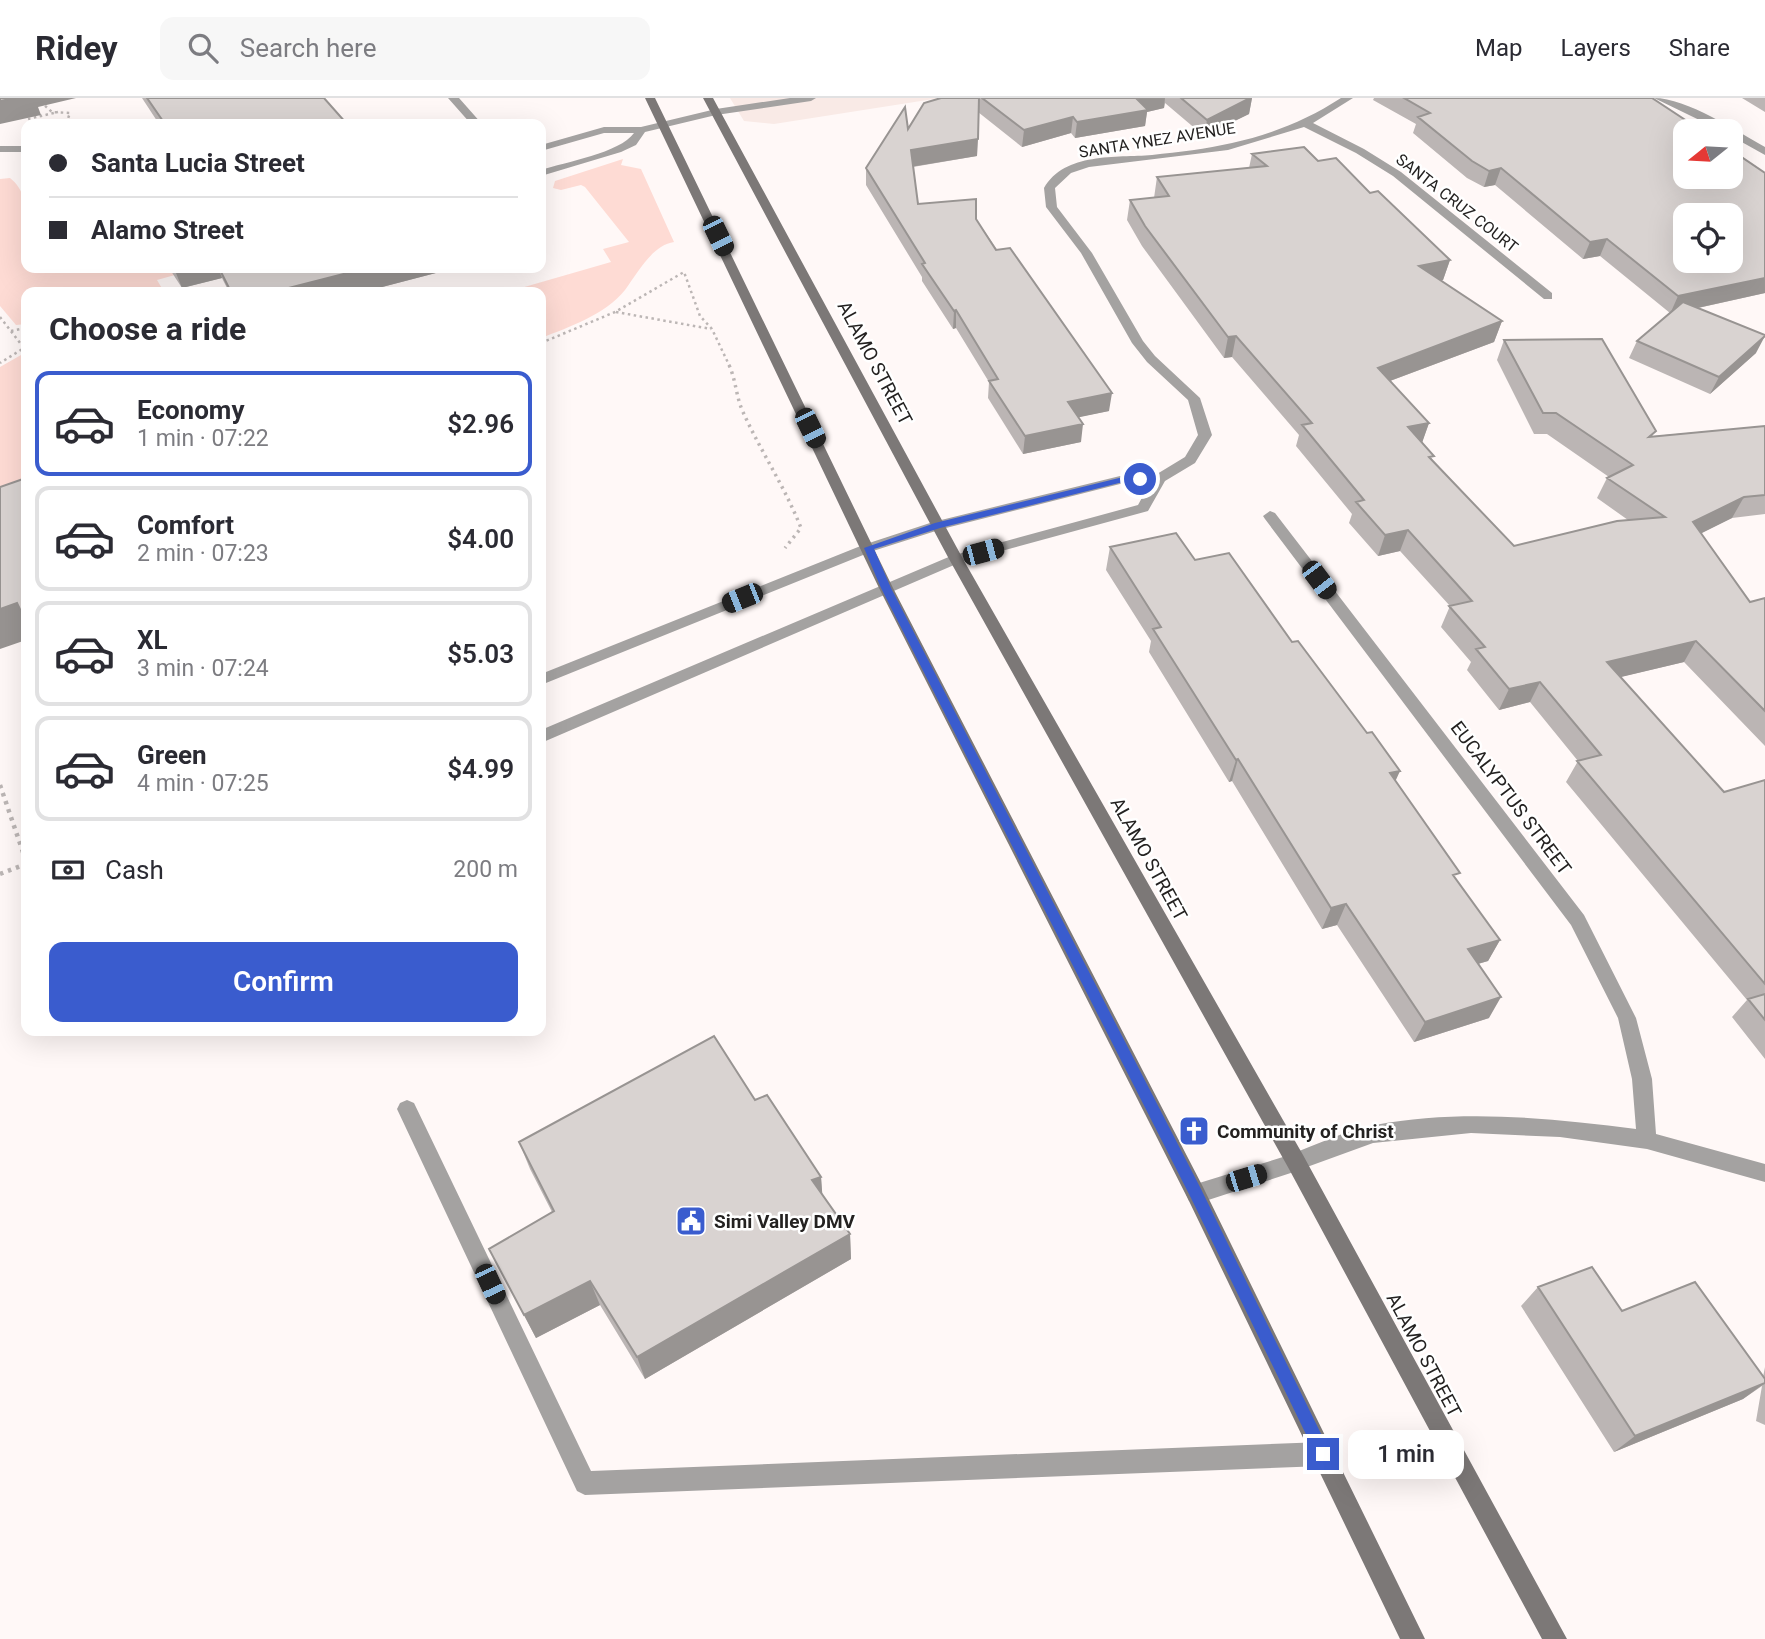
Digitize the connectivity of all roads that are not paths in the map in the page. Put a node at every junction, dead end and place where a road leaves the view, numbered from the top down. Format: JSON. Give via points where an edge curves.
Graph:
{"nodes":[{"id":1,"x":453,"y":98,"type":"edge"},
{"id":2,"x":650,"y":98,"type":"edge"},
{"id":3,"x":811,"y":98,"type":"edge"},
{"id":4,"x":1348,"y":98,"type":"edge"},
{"id":5,"x":1659,"y":98,"type":"edge"},
{"id":6,"x":712,"y":105,"type":"edge"},
{"id":7,"x":472,"y":119,"type":"edge"},
{"id":8,"x":1703,"y":119,"type":"edge"},
{"id":9,"x":662,"y":123,"type":"junction"},
{"id":10,"x":1304,"y":123,"type":"junction"},
{"id":11,"x":641,"y":130,"type":"junction"},
{"id":12,"x":1743,"y":139,"type":"edge"},
{"id":13,"x":546,"y":147,"type":"edge"},
{"id":14,"x":0,"y":149,"type":"edge"},
{"id":15,"x":21,"y":149,"type":"edge"},
{"id":16,"x":1765,"y":152,"type":"edge"},
{"id":17,"x":546,"y":171,"type":"edge"},
{"id":18,"x":1548,"y":296,"type":"dead end"},
{"id":19,"x":1160,"y":478,"type":"junction"},
{"id":20,"x":1270,"y":516,"type":"dead end"},
{"id":21,"x":938,"y":525,"type":"junction"},
{"id":22,"x":869,"y":548,"type":"junction"},
{"id":23,"x":956,"y":559,"type":"junction"},
{"id":24,"x":886,"y":588,"type":"junction"},
{"id":25,"x":546,"y":678,"type":"edge"},
{"id":26,"x":546,"y":735,"type":"edge"},
{"id":27,"x":407,"y":1109,"type":"dead end"},
{"id":28,"x":1647,"y":1140,"type":"junction"},
{"id":29,"x":1296,"y":1162,"type":"junction"},
{"id":30,"x":1765,"y":1173,"type":"edge"},
{"id":31,"x":1196,"y":1194,"type":"junction"},
{"id":32,"x":1323,"y":1454,"type":"junction"},
{"id":33,"x":1413,"y":1639,"type":"edge"},
{"id":34,"x":1555,"y":1639,"type":"edge"}],
"edges":[{"from":1,"to":7,"type":"street"},
{"from":2,"to":9,"type":"main road"},
{"from":3,"to":6,"type":"street"},
{"from":4,"to":10,"type":"street","name":"SANTA YNEZ AVENUE"},
{"from":5,"to":8,"type":"street"},
{"from":6,"to":9,"type":"street"},
{"from":6,"to":21,"type":"main road","name":"ALAMO STREET"},
{"from":9,"to":11,"type":"street"},
{"from":9,"to":22,"type":"main road"},
{"from":10,"to":18,"type":"street","name":"SANTA CRUZ COURT","via":[[1397,174]]},
{"from":10,"to":19,"type":"street","name":"SANTA YNEZ AVENUE","via":[[1217,148],[1092,162],[1067,171],[1047,191],[1049,208],[1074,233],[1150,359],[1196,402],[1205,435],[1190,460]]},
{"from":11,"to":13,"type":"street","via":[[604,130]]},
{"from":11,"to":17,"type":"street","via":[[632,143],[617,150]]},
{"from":12,"to":16,"type":"street"},
{"from":14,"to":15,"type":"street"},
{"from":19,"to":21,"type":"street","via":[[1119,480]]},
{"from":19,"to":23,"type":"street","via":[[1143,508]]},
{"from":20,"to":28,"type":"street","name":"EUCALYPTUS STREET","via":[[1578,920],[1627,1018],[1642,1079]]},
{"from":21,"to":22,"type":"street"},
{"from":21,"to":23,"type":"main road","name":"ALAMO STREET"},
{"from":22,"to":24,"type":"main road"},
{"from":22,"to":25,"type":"street"},
{"from":23,"to":24,"type":"street"},
{"from":23,"to":29,"type":"main road","name":"ALAMO STREET"},
{"from":24,"to":26,"type":"street"},
{"from":24,"to":31,"type":"main road"},
{"from":27,"to":32,"type":"street","via":[[585,1483]]},
{"from":28,"to":29,"type":"street","via":[[1560,1128],[1471,1125],[1373,1133]]},
{"from":28,"to":30,"type":"street"},
{"from":29,"to":31,"type":"street"},
{"from":29,"to":34,"type":"main road","name":"ALAMO STREET"},
{"from":31,"to":32,"type":"main road"},
{"from":32,"to":33,"type":"main road"}]}
